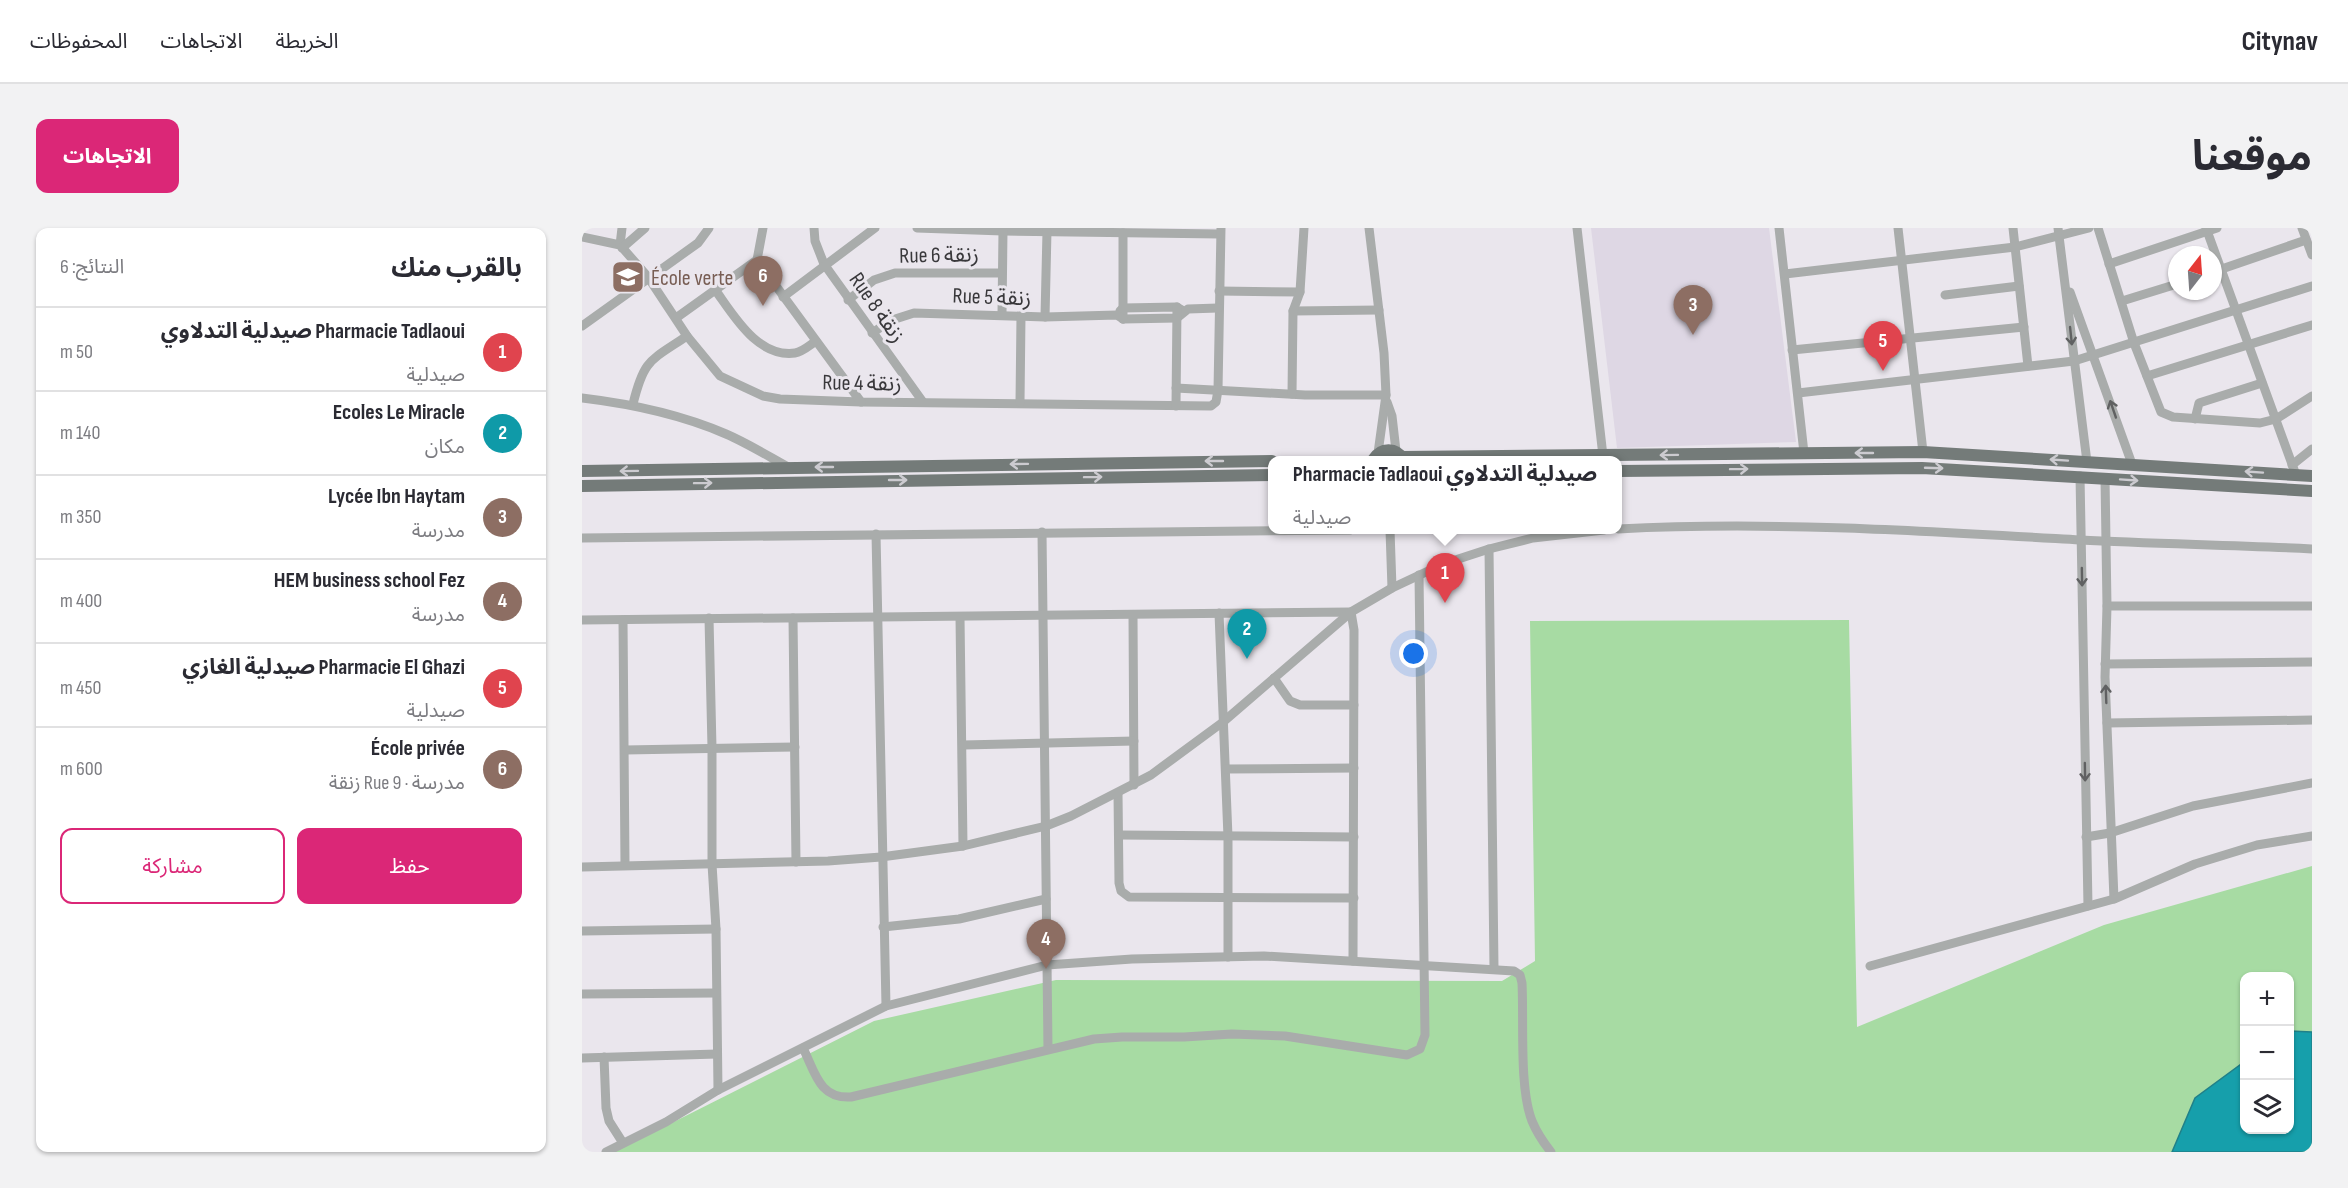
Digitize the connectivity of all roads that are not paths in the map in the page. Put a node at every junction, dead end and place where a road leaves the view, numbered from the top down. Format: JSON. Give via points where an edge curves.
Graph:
{"nodes":[{"id":1,"x":622,"y":228,"type":"edge"},
{"id":2,"x":645,"y":228,"type":"edge"},
{"id":3,"x":709,"y":228,"type":"edge"},
{"id":4,"x":763,"y":228,"type":"edge"},
{"id":5,"x":814,"y":228,"type":"edge"},
{"id":6,"x":875,"y":228,"type":"edge"},
{"id":7,"x":917,"y":228,"type":"edge"},
{"id":8,"x":927,"y":228,"type":"edge"},
{"id":9,"x":1304,"y":228,"type":"edge"},
{"id":10,"x":1369,"y":228,"type":"edge"},
{"id":11,"x":1577,"y":228,"type":"edge"},
{"id":12,"x":1779,"y":228,"type":"edge"},
{"id":13,"x":1898,"y":228,"type":"edge"},
{"id":14,"x":2013,"y":228,"type":"edge"},
{"id":15,"x":2089,"y":228,"type":"edge"},
{"id":16,"x":2098,"y":228,"type":"edge"},
{"id":17,"x":2302,"y":228,"type":"edge"},
{"id":18,"x":1023,"y":229,"type":"edge"},
{"id":19,"x":2210,"y":229,"type":"edge"},
{"id":20,"x":1003,"y":231,"type":"junction"},
{"id":21,"x":1047,"y":231,"type":"junction"},
{"id":22,"x":1220,"y":231,"type":"edge"},
{"id":23,"x":1124,"y":233,"type":"junction"},
{"id":24,"x":2058,"y":233,"type":"edge"},
{"id":25,"x":582,"y":237,"type":"edge"},
{"id":26,"x":2306,"y":240,"type":"junction"},
{"id":27,"x":2213,"y":246,"type":"edge"},
{"id":28,"x":621,"y":247,"type":"junction"},
{"id":29,"x":2015,"y":247,"type":"junction"},
{"id":30,"x":2312,"y":255,"type":"edge"},
{"id":31,"x":757,"y":260,"type":"junction"},
{"id":32,"x":1902,"y":261,"type":"junction"},
{"id":33,"x":824,"y":264,"type":"junction"},
{"id":34,"x":2109,"y":264,"type":"junction"},
{"id":35,"x":2222,"y":269,"type":"edge"},
{"id":36,"x":1002,"y":273,"type":"junction"},
{"id":37,"x":1785,"y":274,"type":"junction"},
{"id":38,"x":648,"y":278,"type":"junction"},
{"id":39,"x":2065,"y":278,"type":"junction"},
{"id":40,"x":2222,"y":282,"type":"edge"},
{"id":41,"x":2019,"y":286,"type":"junction"},
{"id":42,"x":2312,"y":286,"type":"edge"},
{"id":43,"x":2168,"y":287,"type":"edge"},
{"id":44,"x":716,"y":291,"type":"junction"},
{"id":45,"x":1219,"y":291,"type":"junction"},
{"id":46,"x":1300,"y":292,"type":"junction"},
{"id":47,"x":1945,"y":295,"type":"dead end"},
{"id":48,"x":783,"y":297,"type":"junction"},
{"id":49,"x":848,"y":300,"type":"junction"},
{"id":50,"x":2122,"y":301,"type":"junction"},
{"id":51,"x":1218,"y":308,"type":"junction"},
{"id":52,"x":1379,"y":310,"type":"junction"},
{"id":53,"x":2234,"y":310,"type":"junction"},
{"id":54,"x":1293,"y":311,"type":"junction"},
{"id":55,"x":1179,"y":312,"type":"junction"},
{"id":56,"x":1002,"y":314,"type":"junction"},
{"id":57,"x":1121,"y":314,"type":"junction"},
{"id":58,"x":1021,"y":316,"type":"junction"},
{"id":59,"x":1045,"y":317,"type":"junction"},
{"id":60,"x":676,"y":318,"type":"junction"},
{"id":61,"x":2312,"y":325,"type":"edge"},
{"id":62,"x":582,"y":327,"type":"edge"},
{"id":63,"x":2024,"y":327,"type":"junction"},
{"id":64,"x":872,"y":333,"type":"junction"},
{"id":65,"x":687,"y":336,"type":"junction"},
{"id":66,"x":1910,"y":339,"type":"junction"},
{"id":67,"x":816,"y":341,"type":"junction"},
{"id":68,"x":2134,"y":343,"type":"junction"},
{"id":69,"x":2248,"y":346,"type":"junction"},
{"id":70,"x":1792,"y":350,"type":"junction"},
{"id":71,"x":2094,"y":356,"type":"junction"},
{"id":72,"x":2073,"y":361,"type":"junction"},
{"id":73,"x":2028,"y":366,"type":"junction"},
{"id":74,"x":2147,"y":376,"type":"junction"},
{"id":75,"x":1915,"y":379,"type":"junction"},
{"id":76,"x":2262,"y":383,"type":"junction"},
{"id":77,"x":1176,"y":388,"type":"junction"},
{"id":78,"x":1218,"y":390,"type":"junction"},
{"id":79,"x":1798,"y":393,"type":"junction"},
{"id":80,"x":1292,"y":394,"type":"junction"},
{"id":81,"x":2312,"y":396,"type":"edge"},
{"id":82,"x":1386,"y":397,"type":"junction"},
{"id":83,"x":582,"y":398,"type":"edge"},
{"id":84,"x":861,"y":402,"type":"junction"},
{"id":85,"x":923,"y":402,"type":"junction"},
{"id":86,"x":1020,"y":402,"type":"junction"},
{"id":87,"x":633,"y":404,"type":"junction"},
{"id":88,"x":1176,"y":406,"type":"junction"},
{"id":89,"x":2195,"y":418,"type":"junction"},
{"id":90,"x":2276,"y":419,"type":"junction"},
{"id":91,"x":2312,"y":449,"type":"edge"},
{"id":92,"x":1923,"y":452,"type":"junction"},
{"id":93,"x":1804,"y":453,"type":"junction"},
{"id":94,"x":1376,"y":456,"type":"edge"},
{"id":95,"x":1377,"y":456,"type":"edge"},
{"id":96,"x":1401,"y":456,"type":"edge"},
{"id":97,"x":1603,"y":456,"type":"junction"},
{"id":98,"x":1268,"y":461,"type":"edge"},
{"id":99,"x":2087,"y":462,"type":"junction"},
{"id":100,"x":2132,"y":464,"type":"junction"},
{"id":101,"x":788,"y":467,"type":"junction"},
{"id":102,"x":2294,"y":470,"type":"junction"},
{"id":103,"x":582,"y":471,"type":"edge"},
{"id":104,"x":1622,"y":471,"type":"edge"},
{"id":105,"x":1268,"y":475,"type":"edge"},
{"id":106,"x":2080,"y":476,"type":"junction"},
{"id":107,"x":2312,"y":476,"type":"edge"},
{"id":108,"x":2105,"y":478,"type":"junction"},
{"id":109,"x":582,"y":486,"type":"edge"},
{"id":110,"x":2312,"y":491,"type":"edge"},
{"id":111,"x":1622,"y":529,"type":"edge"},
{"id":112,"x":1268,"y":531,"type":"edge"},
{"id":113,"x":1042,"y":532,"type":"junction"},
{"id":114,"x":876,"y":534,"type":"junction"},
{"id":115,"x":1390,"y":534,"type":"edge"},
{"id":116,"x":1568,"y":534,"type":"edge"},
{"id":117,"x":582,"y":538,"type":"edge"},
{"id":118,"x":2082,"y":540,"type":"junction"},
{"id":119,"x":2106,"y":541,"type":"junction"},
{"id":120,"x":1489,"y":549,"type":"junction"},
{"id":121,"x":2312,"y":549,"type":"edge"},
{"id":122,"x":1419,"y":575,"type":"junction"},
{"id":123,"x":1392,"y":588,"type":"junction"},
{"id":124,"x":2107,"y":606,"type":"junction"},
{"id":125,"x":2312,"y":606,"type":"edge"},
{"id":126,"x":1351,"y":612,"type":"junction"},
{"id":127,"x":1219,"y":613,"type":"junction"},
{"id":128,"x":1133,"y":615,"type":"junction"},
{"id":129,"x":960,"y":617,"type":"junction"},
{"id":130,"x":1044,"y":617,"type":"junction"},
{"id":131,"x":709,"y":618,"type":"junction"},
{"id":132,"x":793,"y":618,"type":"junction"},
{"id":133,"x":878,"y":618,"type":"junction"},
{"id":134,"x":582,"y":620,"type":"edge"},
{"id":135,"x":623,"y":620,"type":"junction"},
{"id":136,"x":2312,"y":662,"type":"edge"},
{"id":137,"x":2105,"y":664,"type":"junction"},
{"id":138,"x":1274,"y":678,"type":"junction"},
{"id":139,"x":1354,"y":705,"type":"junction"},
{"id":140,"x":2312,"y":720,"type":"edge"},
{"id":141,"x":1223,"y":722,"type":"junction"},
{"id":142,"x":2107,"y":723,"type":"junction"},
{"id":143,"x":1134,"y":741,"type":"junction"},
{"id":144,"x":1045,"y":742,"type":"junction"},
{"id":145,"x":963,"y":745,"type":"junction"},
{"id":146,"x":795,"y":747,"type":"junction"},
{"id":147,"x":712,"y":748,"type":"junction"},
{"id":148,"x":625,"y":750,"type":"junction"},
{"id":149,"x":1354,"y":768,"type":"junction"},
{"id":150,"x":1226,"y":769,"type":"junction"},
{"id":151,"x":2312,"y":783,"type":"edge"},
{"id":152,"x":1134,"y":785,"type":"junction"},
{"id":153,"x":1118,"y":793,"type":"junction"},
{"id":154,"x":1046,"y":826,"type":"junction"},
{"id":155,"x":2110,"y":833,"type":"junction"},
{"id":156,"x":1119,"y":835,"type":"junction"},
{"id":157,"x":2312,"y":836,"type":"edge"},
{"id":158,"x":1228,"y":837,"type":"junction"},
{"id":159,"x":1354,"y":837,"type":"junction"},
{"id":160,"x":2086,"y":837,"type":"junction"},
{"id":161,"x":963,"y":846,"type":"junction"},
{"id":162,"x":881,"y":857,"type":"junction"},
{"id":163,"x":796,"y":862,"type":"junction"},
{"id":164,"x":712,"y":864,"type":"junction"},
{"id":165,"x":625,"y":865,"type":"junction"},
{"id":166,"x":582,"y":867,"type":"edge"},
{"id":167,"x":1228,"y":898,"type":"junction"},
{"id":168,"x":1354,"y":898,"type":"junction"},
{"id":169,"x":1046,"y":899,"type":"junction"},
{"id":170,"x":2114,"y":899,"type":"junction"},
{"id":171,"x":2088,"y":906,"type":"junction"},
{"id":172,"x":883,"y":927,"type":"junction"},
{"id":173,"x":716,"y":929,"type":"junction"},
{"id":174,"x":582,"y":931,"type":"edge"},
{"id":175,"x":1228,"y":957,"type":"junction"},
{"id":176,"x":1353,"y":961,"type":"junction"},
{"id":177,"x":1047,"y":965,"type":"junction"},
{"id":178,"x":1423,"y":965,"type":"junction"},
{"id":179,"x":1870,"y":966,"type":"dead end"},
{"id":180,"x":1494,"y":968,"type":"junction"},
{"id":181,"x":716,"y":993,"type":"junction"},
{"id":182,"x":582,"y":994,"type":"edge"},
{"id":183,"x":886,"y":1006,"type":"junction"},
{"id":184,"x":803,"y":1048,"type":"junction"},
{"id":185,"x":1048,"y":1049,"type":"junction"},
{"id":186,"x":717,"y":1054,"type":"junction"},
{"id":187,"x":604,"y":1057,"type":"junction"},
{"id":188,"x":582,"y":1058,"type":"edge"},
{"id":189,"x":718,"y":1090,"type":"junction"},
{"id":190,"x":623,"y":1143,"type":"junction"},
{"id":191,"x":606,"y":1152,"type":"edge"},
{"id":192,"x":1551,"y":1152,"type":"edge"}],
"edges":[{"from":1,"to":28,"type":"street"},
{"from":2,"to":28,"type":"street"},
{"from":3,"to":38,"type":"street","via":[[698,243]]},
{"from":4,"to":31,"type":"street"},
{"from":5,"to":33,"type":"street","name":"Rue 8 زنقة"},
{"from":6,"to":33,"type":"street"},
{"from":7,"to":8,"type":"street"},
{"from":8,"to":20,"type":"street"},
{"from":9,"to":46,"type":"street"},
{"from":10,"to":52,"type":"street"},
{"from":11,"to":97,"type":"street"},
{"from":12,"to":37,"type":"street"},
{"from":13,"to":32,"type":"street"},
{"from":14,"to":29,"type":"street"},
{"from":15,"to":24,"type":"street"},
{"from":16,"to":34,"type":"street"},
{"from":17,"to":26,"type":"street"},
{"from":18,"to":20,"type":"street"},
{"from":18,"to":21,"type":"street"},
{"from":19,"to":27,"type":"street"},
{"from":19,"to":34,"type":"street"},
{"from":20,"to":36,"type":"street"},
{"from":21,"to":23,"type":"street"},
{"from":21,"to":59,"type":"street"},
{"from":22,"to":23,"type":"street"},
{"from":22,"to":45,"type":"street"},
{"from":23,"to":57,"type":"street"},
{"from":24,"to":29,"type":"street"},
{"from":24,"to":39,"type":"street"},
{"from":25,"to":28,"type":"street"},
{"from":26,"to":30,"type":"street"},
{"from":26,"to":35,"type":"street"},
{"from":28,"to":38,"type":"street","name":"Rue 4 زنقة"},
{"from":29,"to":32,"type":"street"},
{"from":29,"to":41,"type":"street"},
{"from":31,"to":44,"type":"street"},
{"from":31,"to":48,"type":"street"},
{"from":32,"to":37,"type":"street"},
{"from":32,"to":66,"type":"street"},
{"from":33,"to":48,"type":"street"},
{"from":33,"to":49,"type":"street","name":"Rue 8 زنقة"},
{"from":34,"to":50,"type":"street"},
{"from":36,"to":49,"type":"street","name":"Rue 6 زنقة","via":[[895,273],[874,280]]},
{"from":36,"to":56,"type":"street"},
{"from":37,"to":70,"type":"street"},
{"from":38,"to":60,"type":"street","name":"Rue 4 زنقة"},
{"from":38,"to":62,"type":"street"},
{"from":39,"to":71,"type":"street"},
{"from":39,"to":72,"type":"street","one_way":true},
{"from":40,"to":53,"type":"street"},
{"from":41,"to":47,"type":"street"},
{"from":41,"to":63,"type":"street"},
{"from":42,"to":53,"type":"street"},
{"from":43,"to":50,"type":"street"},
{"from":44,"to":60,"type":"street"},
{"from":44,"to":67,"type":"street","via":[[747,334],[758,342],[797,353]]},
{"from":45,"to":46,"type":"street"},
{"from":45,"to":51,"type":"street"},
{"from":46,"to":54,"type":"street"},
{"from":48,"to":67,"type":"street"},
{"from":49,"to":64,"type":"street","name":"Rue 8 زنقة"},
{"from":50,"to":68,"type":"street"},
{"from":51,"to":55,"type":"street","name":"Rue 5 زنقة"},
{"from":51,"to":78,"type":"street"},
{"from":52,"to":54,"type":"street"},
{"from":52,"to":82,"type":"street"},
{"from":53,"to":68,"type":"street"},
{"from":53,"to":69,"type":"street"},
{"from":54,"to":80,"type":"street"},
{"from":55,"to":57,"type":"street","name":"Rue 5 زنقة"},
{"from":55,"to":77,"type":"street"},
{"from":56,"to":58,"type":"street","name":"Rue 5 زنقة"},
{"from":56,"to":64,"type":"street","name":"Rue 5 زنقة","via":[[915,313],[892,320]]},
{"from":57,"to":59,"type":"street","name":"Rue 5 زنقة"},
{"from":58,"to":59,"type":"street","name":"Rue 5 زنقة"},
{"from":58,"to":86,"type":"street"},
{"from":60,"to":65,"type":"street","name":"Rue 4 زنقة"},
{"from":61,"to":69,"type":"street"},
{"from":63,"to":66,"type":"street"},
{"from":63,"to":73,"type":"street"},
{"from":64,"to":85,"type":"street","name":"Rue 8 زنقة"},
{"from":65,"to":84,"type":"street","name":"Rue 4 زنقة","via":[[720,376],[763,396]]},
{"from":65,"to":87,"type":"street","via":[[644,368]]},
{"from":66,"to":70,"type":"street"},
{"from":66,"to":75,"type":"street"},
{"from":67,"to":84,"type":"street"},
{"from":68,"to":71,"type":"street"},
{"from":68,"to":74,"type":"street"},
{"from":69,"to":74,"type":"street"},
{"from":69,"to":76,"type":"street"},
{"from":70,"to":79,"type":"street"},
{"from":71,"to":72,"type":"street"},
{"from":100,"to":71,"type":"street","one_way":true},
{"from":72,"to":73,"type":"street"},
{"from":72,"to":99,"type":"street"},
{"from":73,"to":75,"type":"street"},
{"from":74,"to":89,"type":"street","via":[[2161,412]]},
{"from":75,"to":79,"type":"street"},
{"from":75,"to":92,"type":"street"},
{"from":76,"to":89,"type":"street","via":[[2199,403]]},
{"from":76,"to":90,"type":"street"},
{"from":77,"to":78,"type":"street"},
{"from":77,"to":88,"type":"street"},
{"from":78,"to":80,"type":"street"},
{"from":78,"to":88,"type":"street","name":"Rue 4 زنقة","via":[[1211,406]]},
{"from":79,"to":93,"type":"street"},
{"from":80,"to":82,"type":"street"},
{"from":81,"to":90,"type":"street"},
{"from":82,"to":94,"type":"street"},
{"from":82,"to":96,"type":"street"},
{"from":83,"to":87,"type":"street"},
{"from":84,"to":85,"type":"street","name":"Rue 4 زنقة"},
{"from":85,"to":86,"type":"street","name":"Rue 4 زنقة"},
{"from":86,"to":88,"type":"street","name":"Rue 4 زنقة"},
{"from":87,"to":101,"type":"street","via":[[727,434]]},
{"from":89,"to":90,"type":"street","via":[[2260,423]]},
{"from":90,"to":102,"type":"street"},
{"from":91,"to":102,"type":"street"},
{"from":92,"to":93,"type":"main road","one_way":true},
{"from":99,"to":92,"type":"main road","one_way":true},
{"from":93,"to":97,"type":"main road","one_way":true},
{"from":95,"to":96,"type":"main road","via":[[1386,450]]},
{"from":96,"to":97,"type":"main road"},
{"from":98,"to":101,"type":"main road","one_way":true},
{"from":99,"to":100,"type":"main road"},
{"from":102,"to":100,"type":"main road","one_way":true},
{"from":101,"to":103,"type":"main road","one_way":true},
{"from":102,"to":107,"type":"main road"},
{"from":104,"to":106,"type":"main road","one_way":true,"via":[[1922,468]]},
{"from":109,"to":105,"type":"main road","one_way":true},
{"from":106,"to":108,"type":"main road"},
{"from":106,"to":118,"type":"street"},
{"from":108,"to":110,"type":"main road","one_way":true},
{"from":108,"to":119,"type":"street"},
{"from":111,"to":118,"type":"street","via":[[1869,528]]},
{"from":112,"to":113,"type":"street"},
{"from":113,"to":114,"type":"street"},
{"from":113,"to":130,"type":"street"},
{"from":114,"to":117,"type":"street"},
{"from":114,"to":133,"type":"street"},
{"from":115,"to":123,"type":"street"},
{"from":116,"to":120,"type":"street"},
{"from":118,"to":119,"type":"street"},
{"from":118,"to":160,"type":"street","one_way":true},
{"from":119,"to":121,"type":"street"},
{"from":119,"to":124,"type":"street"},
{"from":120,"to":122,"type":"street"},
{"from":120,"to":180,"type":"street"},
{"from":122,"to":123,"type":"street"},
{"from":122,"to":178,"type":"street"},
{"from":123,"to":126,"type":"street"},
{"from":124,"to":125,"type":"street"},
{"from":124,"to":137,"type":"street"},
{"from":126,"to":127,"type":"street"},
{"from":126,"to":138,"type":"street"},
{"from":126,"to":139,"type":"street"},
{"from":127,"to":128,"type":"street"},
{"from":127,"to":141,"type":"street"},
{"from":128,"to":130,"type":"street"},
{"from":128,"to":143,"type":"street"},
{"from":129,"to":130,"type":"street"},
{"from":129,"to":133,"type":"street"},
{"from":129,"to":145,"type":"street"},
{"from":130,"to":144,"type":"street"},
{"from":131,"to":132,"type":"street"},
{"from":131,"to":135,"type":"street"},
{"from":131,"to":147,"type":"street"},
{"from":132,"to":133,"type":"street"},
{"from":132,"to":146,"type":"street"},
{"from":133,"to":162,"type":"street"},
{"from":134,"to":135,"type":"street"},
{"from":135,"to":148,"type":"street"},
{"from":136,"to":137,"type":"street"},
{"from":142,"to":137,"type":"street","one_way":true},
{"from":138,"to":139,"type":"street","via":[[1290,701],[1300,705]]},
{"from":138,"to":141,"type":"street"},
{"from":139,"to":149,"type":"street"},
{"from":140,"to":142,"type":"street"},
{"from":141,"to":150,"type":"street"},
{"from":141,"to":152,"type":"street"},
{"from":142,"to":155,"type":"street"},
{"from":143,"to":144,"type":"street"},
{"from":143,"to":152,"type":"street"},
{"from":144,"to":145,"type":"street"},
{"from":144,"to":154,"type":"street"},
{"from":145,"to":161,"type":"street"},
{"from":146,"to":147,"type":"street"},
{"from":146,"to":163,"type":"street"},
{"from":147,"to":148,"type":"street"},
{"from":147,"to":164,"type":"street"},
{"from":148,"to":165,"type":"street"},
{"from":149,"to":150,"type":"street"},
{"from":149,"to":159,"type":"street"},
{"from":150,"to":158,"type":"street"},
{"from":151,"to":155,"type":"street","via":[[2193,806]]},
{"from":152,"to":153,"type":"street"},
{"from":153,"to":154,"type":"street"},
{"from":153,"to":156,"type":"street"},
{"from":154,"to":161,"type":"street"},
{"from":154,"to":169,"type":"street"},
{"from":155,"to":160,"type":"street"},
{"from":155,"to":170,"type":"street"},
{"from":156,"to":158,"type":"street"},
{"from":156,"to":167,"type":"street","via":[[1119,883],[1121,891],[1130,897]]},
{"from":157,"to":170,"type":"street","via":[[2257,845],[2195,864]]},
{"from":158,"to":159,"type":"street"},
{"from":158,"to":167,"type":"street"},
{"from":159,"to":168,"type":"street"},
{"from":160,"to":171,"type":"street"},
{"from":161,"to":162,"type":"street"},
{"from":162,"to":163,"type":"street"},
{"from":162,"to":172,"type":"street"},
{"from":163,"to":164,"type":"street"},
{"from":164,"to":165,"type":"street"},
{"from":164,"to":173,"type":"street"},
{"from":165,"to":166,"type":"street"},
{"from":167,"to":168,"type":"street"},
{"from":167,"to":175,"type":"street"},
{"from":168,"to":176,"type":"street"},
{"from":169,"to":172,"type":"street","via":[[959,919]]},
{"from":169,"to":177,"type":"street"},
{"from":170,"to":171,"type":"street"},
{"from":171,"to":179,"type":"street"},
{"from":172,"to":183,"type":"street"},
{"from":173,"to":174,"type":"street"},
{"from":173,"to":181,"type":"street"},
{"from":175,"to":176,"type":"street"},
{"from":175,"to":177,"type":"street"},
{"from":176,"to":178,"type":"street"},
{"from":177,"to":183,"type":"street"},
{"from":177,"to":185,"type":"street"},
{"from":178,"to":180,"type":"street"},
{"from":178,"to":185,"type":"street","via":[[1424,1041],[1420,1049],[1407,1054],[1285,1036],[1232,1034],[1094,1039]]},
{"from":180,"to":192,"type":"street","via":[[1520,975],[1526,1093],[1531,1119]]},
{"from":181,"to":182,"type":"street"},
{"from":181,"to":186,"type":"street"},
{"from":183,"to":184,"type":"street"},
{"from":184,"to":185,"type":"street","via":[[823,1088],[839,1098]]},
{"from":184,"to":189,"type":"street"},
{"from":186,"to":187,"type":"street"},
{"from":186,"to":189,"type":"street"},
{"from":187,"to":188,"type":"street"},
{"from":187,"to":190,"type":"street","via":[[606,1108]]},
{"from":189,"to":190,"type":"street"},
{"from":190,"to":191,"type":"street"}]}
